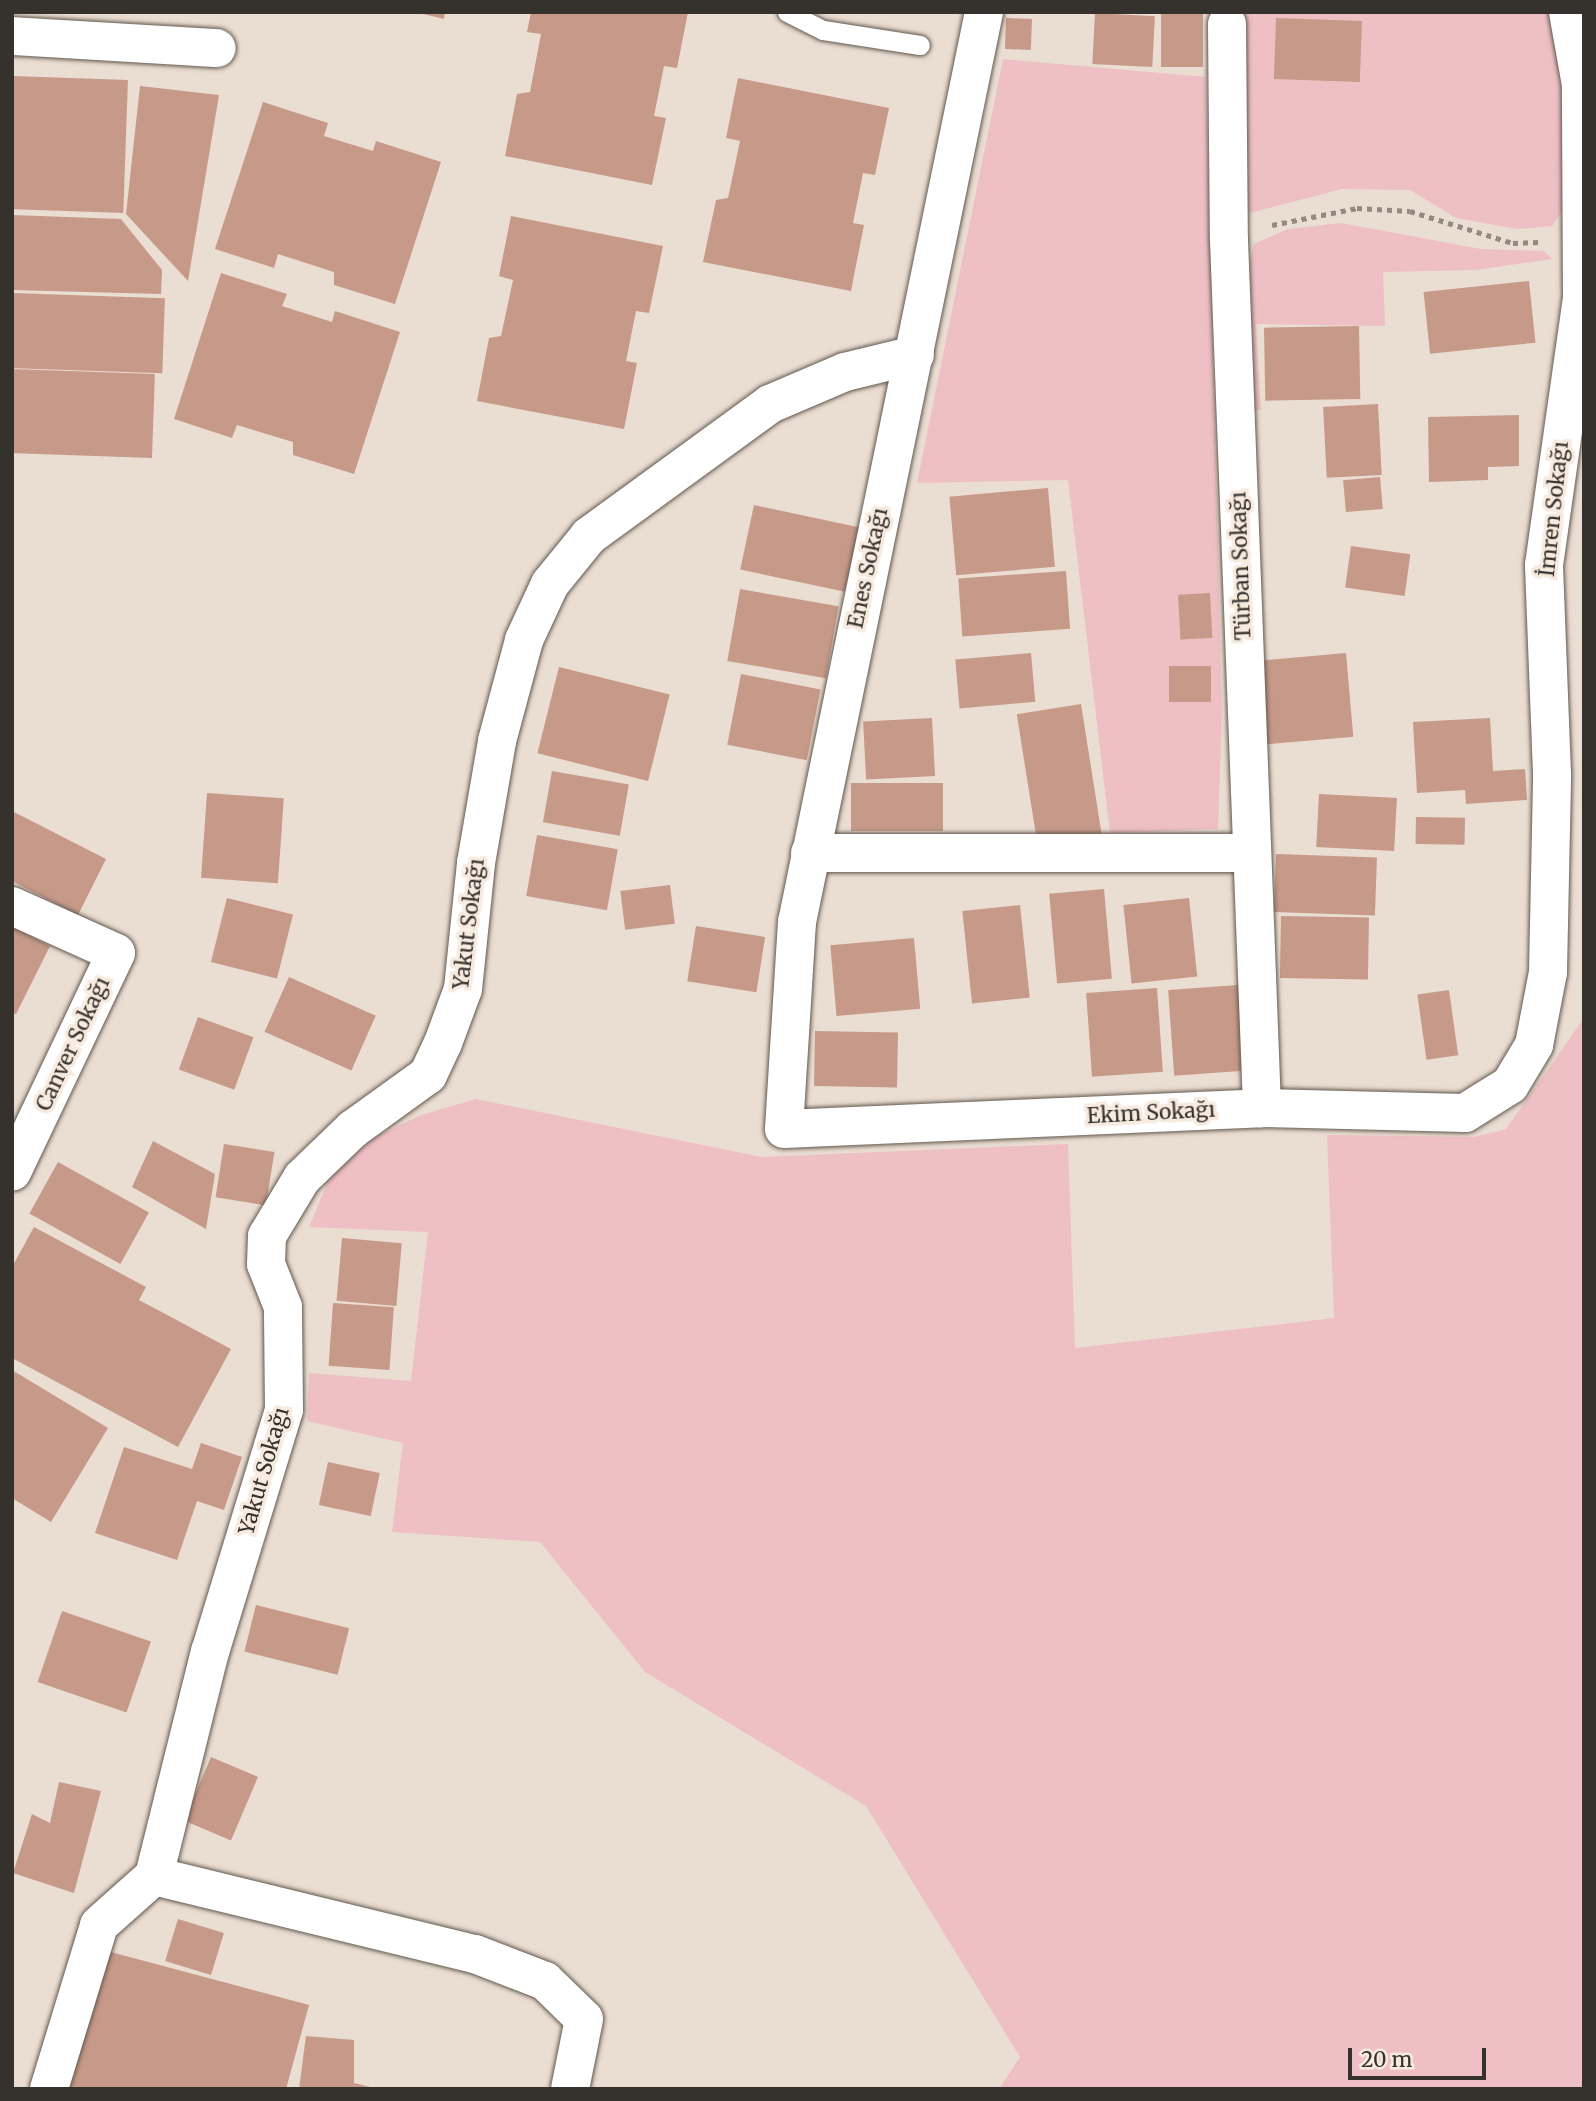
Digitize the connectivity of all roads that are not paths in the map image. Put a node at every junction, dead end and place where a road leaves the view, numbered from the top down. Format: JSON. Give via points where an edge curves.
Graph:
{"nodes":[{"id":1,"x":787,"y":12,"type":"edge"},
{"id":2,"x":984,"y":12,"type":"edge"},
{"id":3,"x":1569,"y":12,"type":"edge"},
{"id":4,"x":1227,"y":24,"type":"dead end"},
{"id":5,"x":12,"y":36,"type":"edge"},
{"id":6,"x":919,"y":45,"type":"dead end"},
{"id":7,"x":217,"y":48,"type":"dead end"},
{"id":8,"x":915,"y":355,"type":"junction"},
{"id":9,"x":810,"y":853,"type":"junction"},
{"id":10,"x":1252,"y":853,"type":"junction"},
{"id":11,"x":12,"y":906,"type":"edge"},
{"id":12,"x":1510,"y":1085,"type":"joint"},
{"id":13,"x":1262,"y":1108,"type":"junction"},
{"id":14,"x":783,"y":1129,"type":"joint"},
{"id":15,"x":12,"y":1172,"type":"edge"},
{"id":16,"x":154,"y":1876,"type":"junction"},
{"id":17,"x":50,"y":2089,"type":"edge"},
{"id":18,"x":570,"y":2089,"type":"edge"}],
"edges":[{"from":1,"to":6,"type":"lane","via":[[823,30]]},
{"from":2,"to":8,"type":"street","name":"Enes Sokağı"},
{"from":3,"to":12,"type":"street","name":"İmren Sokağı","via":[[1581,85],[1582,299],[1544,565],[1552,775],[1548,972],[1534,1045]]},
{"from":4,"to":10,"type":"street","name":"Türban Sokağı","via":[[1229,240]]},
{"from":5,"to":7,"type":"street"},
{"from":8,"to":9,"type":"street","name":"Enes Sokağı"},
{"from":8,"to":16,"type":"street","name":"Yakut Sokağı","via":[[845,372],[770,404],[589,536],[550,584],[524,640],[497,741],[476,863],[463,989],[443,1043],[428,1075],[353,1129],[302,1178],[267,1236],[266,1264],[283,1307],[284,1410],[210,1652]]},
{"from":9,"to":10,"type":"street"},
{"from":9,"to":14,"type":"street","name":"Enes Sokağı","via":[[797,922]]},
{"from":10,"to":13,"type":"street","name":"Türban Sokağı"},
{"from":11,"to":15,"type":"street","name":"Canver Sokağı","via":[[117,953]]},
{"from":12,"to":13,"type":"street","name":"Ekim Sokağı","via":[[1465,1113]]},
{"from":13,"to":14,"type":"street","name":"Ekim Sokağı"},
{"from":16,"to":17,"type":"street","via":[[99,1925]]},
{"from":16,"to":18,"type":"street","via":[[475,1954],[545,1981],[584,2019]]}]}
